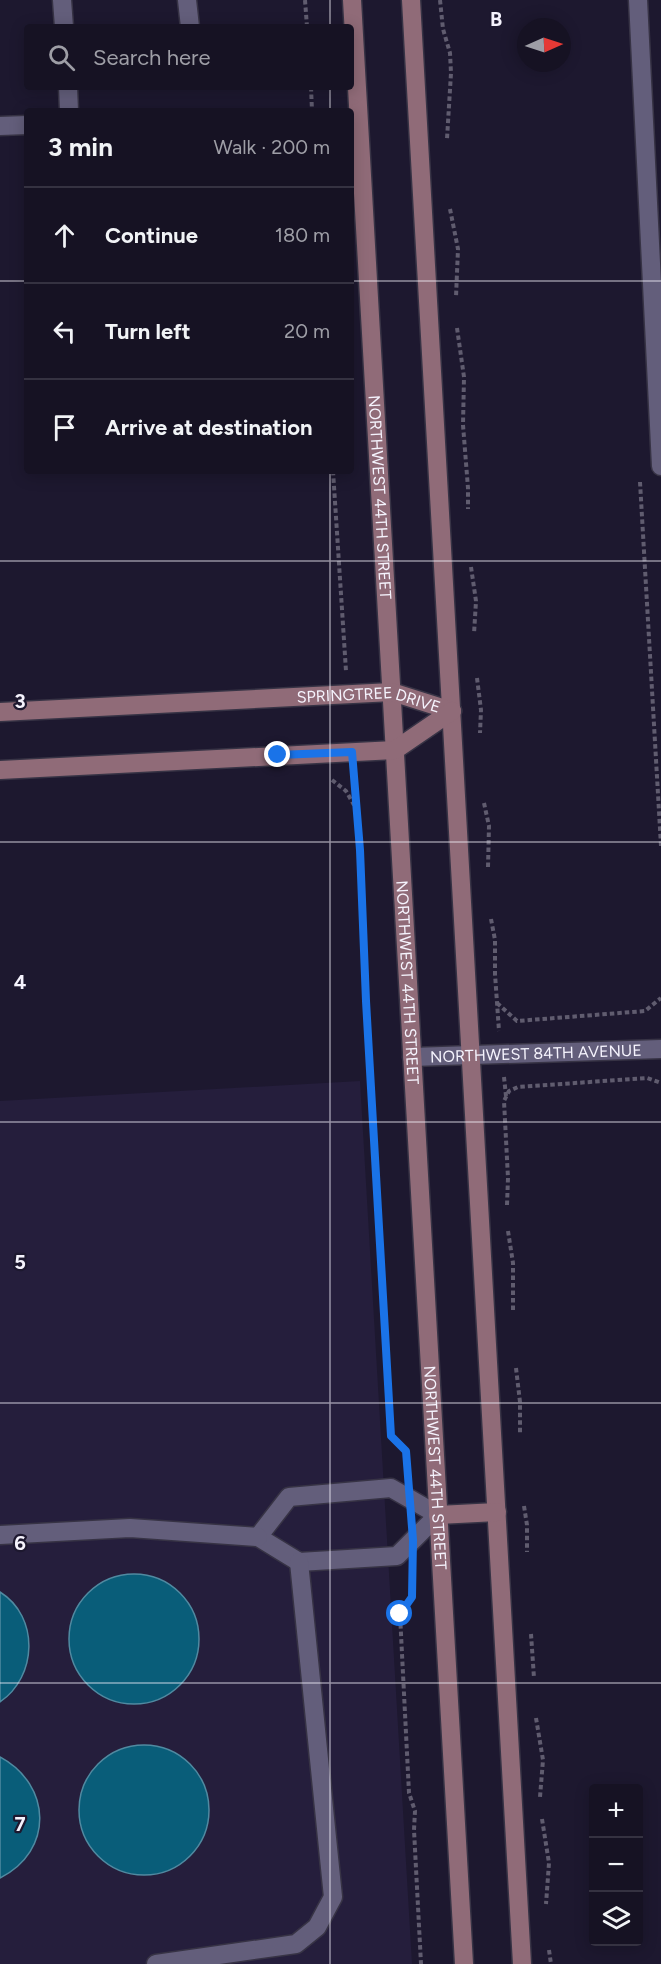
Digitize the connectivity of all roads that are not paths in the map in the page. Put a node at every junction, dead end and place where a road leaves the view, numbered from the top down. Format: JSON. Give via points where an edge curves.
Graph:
{"nodes":[{"id":1,"x":62,"y":0,"type":"edge"},
{"id":2,"x":187,"y":0,"type":"edge"},
{"id":3,"x":352,"y":0,"type":"edge"},
{"id":4,"x":411,"y":0,"type":"edge"},
{"id":5,"x":638,"y":0,"type":"edge"},
{"id":6,"x":64,"y":24,"type":"edge"},
{"id":7,"x":190,"y":24,"type":"edge"},
{"id":8,"x":353,"y":24,"type":"edge"},
{"id":9,"x":354,"y":35,"type":"edge"},
{"id":10,"x":68,"y":90,"type":"edge"},
{"id":11,"x":69,"y":108,"type":"edge"},
{"id":12,"x":24,"y":125,"type":"edge"},
{"id":13,"x":0,"y":126,"type":"edge"},
{"id":14,"x":661,"y":465,"type":"edge"},
{"id":15,"x":392,"y":692,"type":"junction"},
{"id":16,"x":452,"y":711,"type":"junction"},
{"id":17,"x":0,"y":712,"type":"edge"},
{"id":18,"x":395,"y":750,"type":"junction"},
{"id":19,"x":0,"y":771,"type":"edge"},
{"id":20,"x":661,"y":1050,"type":"edge"},
{"id":21,"x":471,"y":1055,"type":"junction"},
{"id":22,"x":412,"y":1057,"type":"junction"},
{"id":23,"x":497,"y":1512,"type":"junction"},
{"id":24,"x":438,"y":1515,"type":"junction"},
{"id":25,"x":0,"y":1535,"type":"edge"},
{"id":26,"x":258,"y":1537,"type":"junction"},
{"id":27,"x":299,"y":1562,"type":"junction"},
{"id":28,"x":156,"y":1964,"type":"edge"},
{"id":29,"x":464,"y":1964,"type":"edge"},
{"id":30,"x":522,"y":1964,"type":"edge"}],
"edges":[{"from":1,"to":6,"type":"street"},
{"from":2,"to":7,"type":"street"},
{"from":3,"to":8,"type":"street","name":"NORTHWEST 44TH STREET"},
{"from":4,"to":16,"type":"street"},
{"from":5,"to":14,"type":"street"},
{"from":9,"to":15,"type":"street","name":"NORTHWEST 44TH STREET"},
{"from":10,"to":11,"type":"street"},
{"from":12,"to":13,"type":"street"},
{"from":15,"to":16,"type":"street","name":"SPRINGTREE DRIVE"},
{"from":15,"to":17,"type":"street","name":"SPRINGTREE DRIVE"},
{"from":15,"to":18,"type":"street","name":"NORTHWEST 44TH STREET"},
{"from":16,"to":18,"type":"street","name":"SPRINGTREE DRIVE"},
{"from":16,"to":21,"type":"street"},
{"from":18,"to":19,"type":"street"},
{"from":18,"to":22,"type":"street","name":"NORTHWEST 44TH STREET"},
{"from":20,"to":21,"type":"street","name":"NORTHWEST 84TH AVENUE"},
{"from":21,"to":22,"type":"street","name":"NORTHWEST 84TH AVENUE"},
{"from":21,"to":23,"type":"street"},
{"from":22,"to":24,"type":"street","name":"NORTHWEST 44TH STREET"},
{"from":23,"to":24,"type":"street"},
{"from":23,"to":30,"type":"street"},
{"from":24,"to":26,"type":"street","via":[[391,1488],[289,1497]]},
{"from":24,"to":27,"type":"street","via":[[397,1556]]},
{"from":24,"to":29,"type":"street","name":"NORTHWEST 44TH STREET"},
{"from":25,"to":26,"type":"street","via":[[130,1528]]},
{"from":26,"to":27,"type":"street"},
{"from":27,"to":28,"type":"street","via":[[333,1897],[317,1927],[296,1944]]}]}
